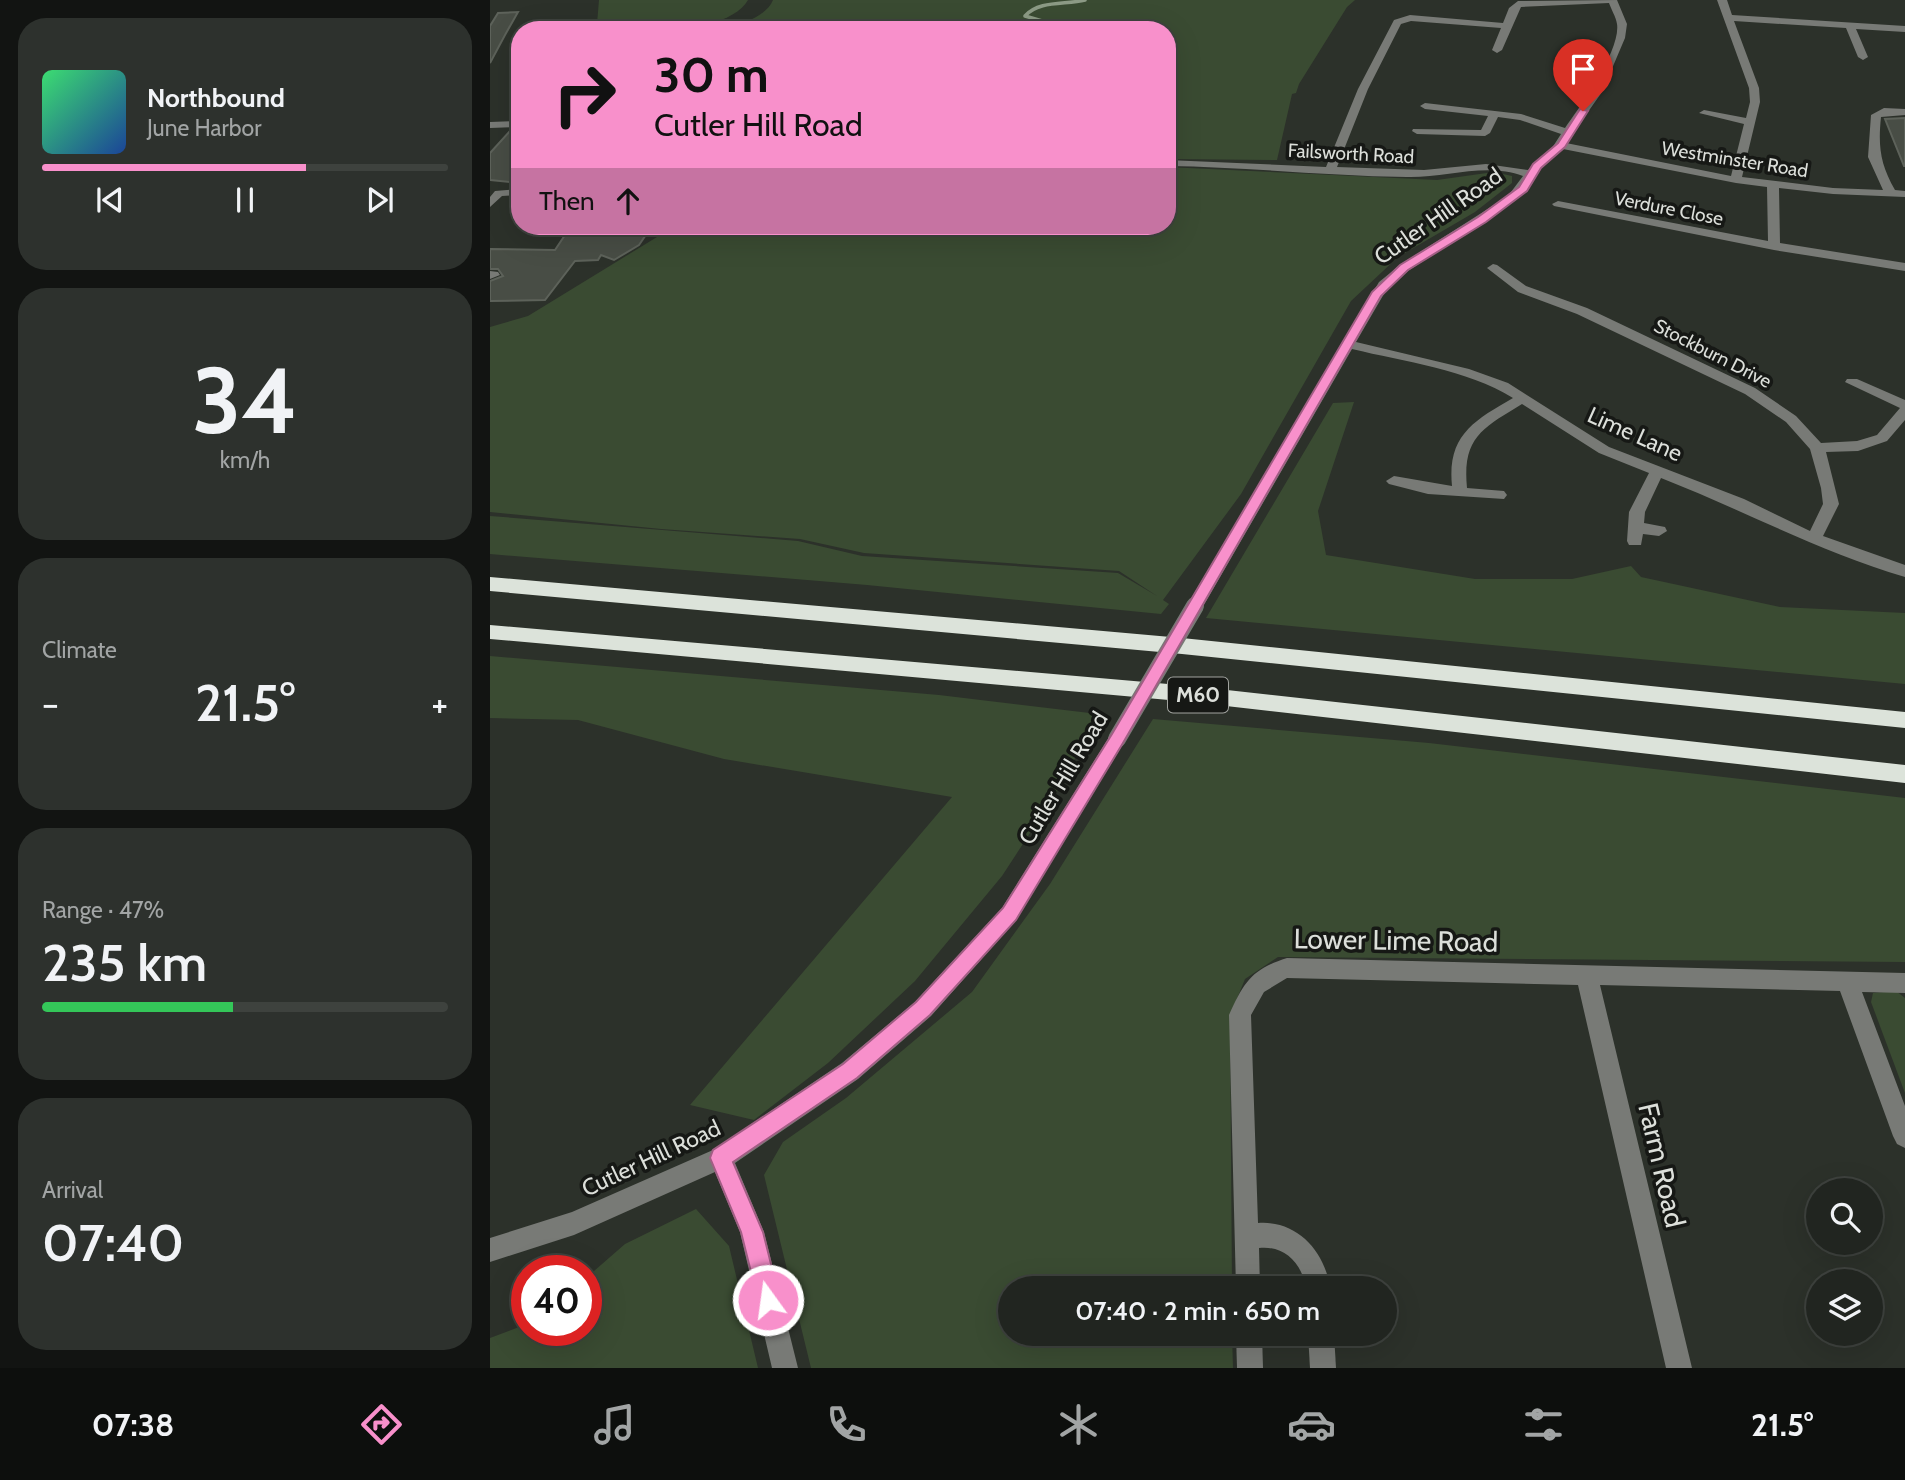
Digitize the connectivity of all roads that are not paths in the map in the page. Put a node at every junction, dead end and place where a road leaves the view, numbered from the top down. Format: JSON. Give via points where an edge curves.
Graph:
{"nodes":[{"id":1,"x":1612,"y":0,"type":"edge"},
{"id":2,"x":1722,"y":0,"type":"edge"},
{"id":3,"x":1540,"y":1,"type":"edge"},
{"id":4,"x":1728,"y":18,"type":"junction"},
{"id":5,"x":1506,"y":26,"type":"junction"},
{"id":6,"x":1850,"y":27,"type":"junction"},
{"id":7,"x":1905,"y":29,"type":"edge"},
{"id":8,"x":1497,"y":50,"type":"dead end"},
{"id":9,"x":1863,"y":57,"type":"dead end"},
{"id":10,"x":1425,"y":106,"type":"dead end"},
{"id":11,"x":1905,"y":112,"type":"edge"},
{"id":12,"x":1704,"y":113,"type":"dead end"},
{"id":13,"x":1494,"y":114,"type":"junction"},
{"id":14,"x":1750,"y":122,"type":"junction"},
{"id":15,"x":511,"y":124,"type":"edge"},
{"id":16,"x":490,"y":125,"type":"edge"},
{"id":17,"x":1417,"y":131,"type":"dead end"},
{"id":18,"x":1567,"y":132,"type":"junction"},
{"id":19,"x":1561,"y":145,"type":"junction"},
{"id":20,"x":1176,"y":163,"type":"edge"},
{"id":21,"x":1330,"y":170,"type":"junction"},
{"id":22,"x":1531,"y":175,"type":"junction"},
{"id":23,"x":1736,"y":180,"type":"junction"},
{"id":24,"x":1773,"y":186,"type":"junction"},
{"id":25,"x":511,"y":192,"type":"edge"},
{"id":26,"x":1891,"y":194,"type":"junction"},
{"id":27,"x":1905,"y":194,"type":"edge"},
{"id":28,"x":490,"y":204,"type":"edge"},
{"id":29,"x":1558,"y":204,"type":"dead end"},
{"id":30,"x":1774,"y":246,"type":"junction"},
{"id":31,"x":1905,"y":267,"type":"edge"},
{"id":32,"x":1493,"y":268,"type":"dead end"},
{"id":33,"x":1348,"y":344,"type":"junction"},
{"id":34,"x":1852,"y":382,"type":"dead end"},
{"id":35,"x":1523,"y":398,"type":"junction"},
{"id":36,"x":1905,"y":405,"type":"edge"},
{"id":37,"x":1905,"y":411,"type":"edge"},
{"id":38,"x":1817,"y":449,"type":"junction"},
{"id":39,"x":1657,"y":471,"type":"junction"},
{"id":40,"x":1394,"y":481,"type":"dead end"},
{"id":41,"x":1460,"y":492,"type":"junction"},
{"id":42,"x":1499,"y":495,"type":"dead end"},
{"id":43,"x":1659,"y":531,"type":"dead end"},
{"id":44,"x":1814,"y":539,"type":"junction"},
{"id":45,"x":1905,"y":571,"type":"edge"},
{"id":46,"x":490,"y":584,"type":"edge"},
{"id":47,"x":490,"y":632,"type":"edge"},
{"id":48,"x":1905,"y":719,"type":"edge"},
{"id":49,"x":1905,"y":774,"type":"edge"},
{"id":50,"x":1587,"y":976,"type":"junction"},
{"id":51,"x":1848,"y":983,"type":"junction"},
{"id":52,"x":1905,"y":983,"type":"edge"},
{"id":53,"x":1905,"y":1136,"type":"edge"},
{"id":54,"x":721,"y":1158,"type":"junction"},
{"id":55,"x":1247,"y":1237,"type":"junction"},
{"id":56,"x":490,"y":1250,"type":"edge"},
{"id":57,"x":1248,"y":1276,"type":"edge"},
{"id":58,"x":1317,"y":1276,"type":"edge"},
{"id":59,"x":1249,"y":1346,"type":"edge"},
{"id":60,"x":1322,"y":1346,"type":"edge"},
{"id":61,"x":785,"y":1368,"type":"edge"},
{"id":62,"x":1250,"y":1368,"type":"edge"},
{"id":63,"x":1323,"y":1368,"type":"edge"},
{"id":64,"x":1679,"y":1368,"type":"edge"}],
"edges":[{"from":1,"to":3,"type":"street"},
{"from":1,"to":18,"type":"street","via":[[1622,24],[1620,38],[1597,92]]},
{"from":2,"to":4,"type":"street"},
{"from":3,"to":5,"type":"street","via":[[1516,5]]},
{"from":4,"to":6,"type":"street"},
{"from":4,"to":14,"type":"street","via":[[1754,88]]},
{"from":5,"to":8,"type":"street"},
{"from":5,"to":21,"type":"street","via":[[1410,18],[1397,22]]},
{"from":6,"to":7,"type":"street"},
{"from":6,"to":9,"type":"street"},
{"from":10,"to":13,"type":"street"},
{"from":11,"to":26,"type":"street","via":[[1876,115],[1873,163]]},
{"from":12,"to":14,"type":"street"},
{"from":13,"to":17,"type":"street","via":[[1485,133]]},
{"from":13,"to":18,"type":"street","via":[[1521,117]]},
{"from":14,"to":23,"type":"street"},
{"from":15,"to":16,"type":"street"},
{"from":18,"to":19,"type":"street"},
{"from":19,"to":22,"type":"street","name":"Cutler Hill Road"},
{"from":19,"to":23,"type":"street","name":"Westminster Road"},
{"from":20,"to":21,"type":"street","name":"Failsworth Road"},
{"from":21,"to":22,"type":"street","name":"Failsworth Road","via":[[1412,174],[1499,167]]},
{"from":22,"to":33,"type":"street","name":"Cutler Hill Road","via":[[1512,198],[1391,277]]},
{"from":23,"to":24,"type":"street","name":"Westminster Road"},
{"from":24,"to":26,"type":"street","name":"Westminster Road"},
{"from":24,"to":30,"type":"street"},
{"from":25,"to":28,"type":"street","via":[[499,193]]},
{"from":26,"to":27,"type":"street","name":"Westminster Road"},
{"from":29,"to":30,"type":"street","name":"Verdure Close"},
{"from":30,"to":31,"type":"street","name":"Verdure Close"},
{"from":32,"to":38,"type":"street","name":"Stockburn Drive","via":[[1522,289],[1581,311],[1750,391],[1791,419]]},
{"from":33,"to":35,"type":"street","name":"Lime Lane","via":[[1464,372]]},
{"from":33,"to":54,"type":"street","name":"Cutler Hill Road","bridge":true,"via":[[1009,914],[923,1009],[850,1071]]},
{"from":34,"to":36,"type":"street"},
{"from":35,"to":39,"type":"street","name":"Lime Lane","via":[[1584,440]]},
{"from":35,"to":41,"type":"street","via":[[1466,440],[1459,453]]},
{"from":37,"to":38,"type":"street","via":[[1882,438],[1858,446]]},
{"from":38,"to":44,"type":"street","name":"Stockburn Drive","via":[[1831,505]]},
{"from":39,"to":43,"type":"street","via":[[1637,512],[1635,534]]},
{"from":39,"to":44,"type":"street","name":"Lime Lane"},
{"from":40,"to":41,"type":"street"},
{"from":41,"to":42,"type":"street"},
{"from":44,"to":45,"type":"street","name":"Lime Lane"},
{"from":46,"to":48,"type":"highway","number":"M60","via":[[1182,646]]},
{"from":47,"to":49,"type":"highway","number":"M60","via":[[1191,694]]},
{"from":50,"to":51,"type":"street","name":"Lower Lime Road"},
{"from":50,"to":55,"type":"street","name":"Lower Lime Road","via":[[1287,968],[1268,973],[1252,989],[1240,1015]]},
{"from":50,"to":64,"type":"street","name":"Farm Road"},
{"from":51,"to":52,"type":"street","name":"Lower Lime Road"},
{"from":51,"to":53,"type":"street"},
{"from":54,"to":56,"type":"street","name":"Cutler Hill Road","via":[[574,1223]]},
{"from":54,"to":61,"type":"street","via":[[752,1232]]},
{"from":55,"to":57,"type":"street","name":"Lower Lime Road"},
{"from":55,"to":58,"type":"street","via":[[1275,1235],[1311,1263]]},
{"from":59,"to":62,"type":"street"},
{"from":60,"to":63,"type":"street"}]}
